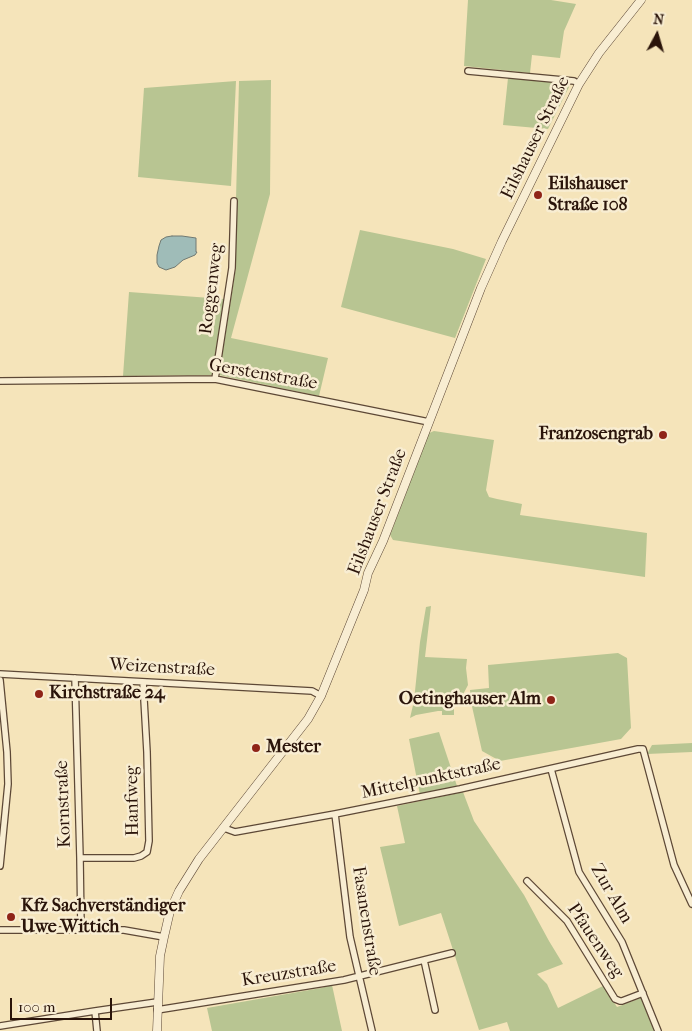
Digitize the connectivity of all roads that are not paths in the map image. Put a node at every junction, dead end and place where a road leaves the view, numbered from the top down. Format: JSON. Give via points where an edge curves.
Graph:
{"nodes":[{"id":1,"x":641,"y":0,"type":"edge"},
{"id":2,"x":468,"y":71,"type":"dead end"},
{"id":3,"x":579,"y":84,"type":"junction"},
{"id":4,"x":234,"y":201,"type":"dead end"},
{"id":5,"x":215,"y":379,"type":"junction"},
{"id":6,"x":0,"y":380,"type":"edge"},
{"id":7,"x":429,"y":422,"type":"junction"},
{"id":8,"x":0,"y":674,"type":"edge"},
{"id":9,"x":74,"y":678,"type":"junction"},
{"id":10,"x":0,"y":680,"type":"edge"},
{"id":11,"x":143,"y":682,"type":"junction"},
{"id":12,"x":321,"y":696,"type":"junction"},
{"id":13,"x":551,"y":769,"type":"junction"},
{"id":14,"x":335,"y":814,"type":"junction"},
{"id":15,"x":224,"y":828,"type":"junction"},
{"id":16,"x":80,"y":858,"type":"junction"},
{"id":17,"x":0,"y":866,"type":"edge"},
{"id":18,"x":526,"y":881,"type":"dead end"},
{"id":19,"x":692,"y":904,"type":"edge"},
{"id":20,"x":81,"y":929,"type":"junction"},
{"id":21,"x":0,"y":930,"type":"edge"},
{"id":22,"x":164,"y":937,"type":"junction"},
{"id":23,"x":452,"y":952,"type":"dead end"},
{"id":24,"x":424,"y":960,"type":"junction"},
{"id":25,"x":359,"y":976,"type":"junction"},
{"id":26,"x":643,"y":993,"type":"junction"},
{"id":27,"x":157,"y":1006,"type":"junction"},
{"id":28,"x":436,"y":1010,"type":"dead end"},
{"id":29,"x":95,"y":1011,"type":"junction"},
{"id":30,"x":0,"y":1026,"type":"edge"},
{"id":31,"x":97,"y":1031,"type":"edge"},
{"id":32,"x":157,"y":1031,"type":"edge"},
{"id":33,"x":372,"y":1031,"type":"edge"},
{"id":34,"x":658,"y":1031,"type":"edge"}],
"edges":[{"from":1,"to":3,"type":"street","name":"Eilshauser Straße"},
{"from":2,"to":3,"type":"street"},
{"from":3,"to":7,"type":"street","name":"Eilshauser Straße","via":[[481,288]]},
{"from":4,"to":5,"type":"street","name":"Roggenweg","via":[[232,268]]},
{"from":5,"to":6,"type":"street","name":"Gerstenstraße"},
{"from":5,"to":7,"type":"street","name":"Gerstenstraße"},
{"from":7,"to":12,"type":"street","name":"Eilshauser Straße"},
{"from":8,"to":9,"type":"street","name":"Weizenstraße"},
{"from":9,"to":11,"type":"street","name":"Weizenstraße"},
{"from":9,"to":16,"type":"street","name":"Kornstraße"},
{"from":10,"to":17,"type":"street","via":[[8,776]]},
{"from":11,"to":12,"type":"street","name":"Weizenstraße","via":[[312,691]]},
{"from":11,"to":16,"type":"street","name":"Hanfweg","via":[[147,852],[134,858]]},
{"from":12,"to":15,"type":"street","name":"Eilshauser Straße","via":[[308,719]]},
{"from":13,"to":14,"type":"street","name":"Mittelpunktstraße"},
{"from":13,"to":19,"type":"street","name":"Mittelpunktstraße","via":[[643,749],[674,865]]},
{"from":13,"to":26,"type":"street","name":"Zur Alm","via":[[579,872],[622,942]]},
{"from":14,"to":15,"type":"street","name":"Mittelpunktstraße","via":[[235,832]]},
{"from":14,"to":25,"type":"street","name":"Fasanenstraße","via":[[350,937]]},
{"from":15,"to":22,"type":"street","name":"Eilshauser Straße","via":[[179,891]]},
{"from":16,"to":20,"type":"street","name":"Kornstraße"},
{"from":18,"to":26,"type":"street","name":"Pfauenweg","via":[[567,921],[615,999],[622,1001]]},
{"from":20,"to":21,"type":"street"},
{"from":20,"to":22,"type":"street","via":[[124,930]]},
{"from":22,"to":27,"type":"street","name":"Eilshauser Straße"},
{"from":23,"to":24,"type":"street","name":"Kreuzstraße"},
{"from":24,"to":25,"type":"street","name":"Kreuzstraße"},
{"from":24,"to":28,"type":"street"},
{"from":25,"to":27,"type":"street","name":"Kreuzstraße","via":[[263,994]]},
{"from":25,"to":33,"type":"street","name":"Fasanenstraße"},
{"from":26,"to":34,"type":"street","name":"Zur Alm"},
{"from":27,"to":29,"type":"street","name":"Kreuzstraße"},
{"from":27,"to":32,"type":"street","name":"Eilshauser Straße"},
{"from":29,"to":30,"type":"street","name":"Kreuzstraße"},
{"from":29,"to":31,"type":"street"}]}
